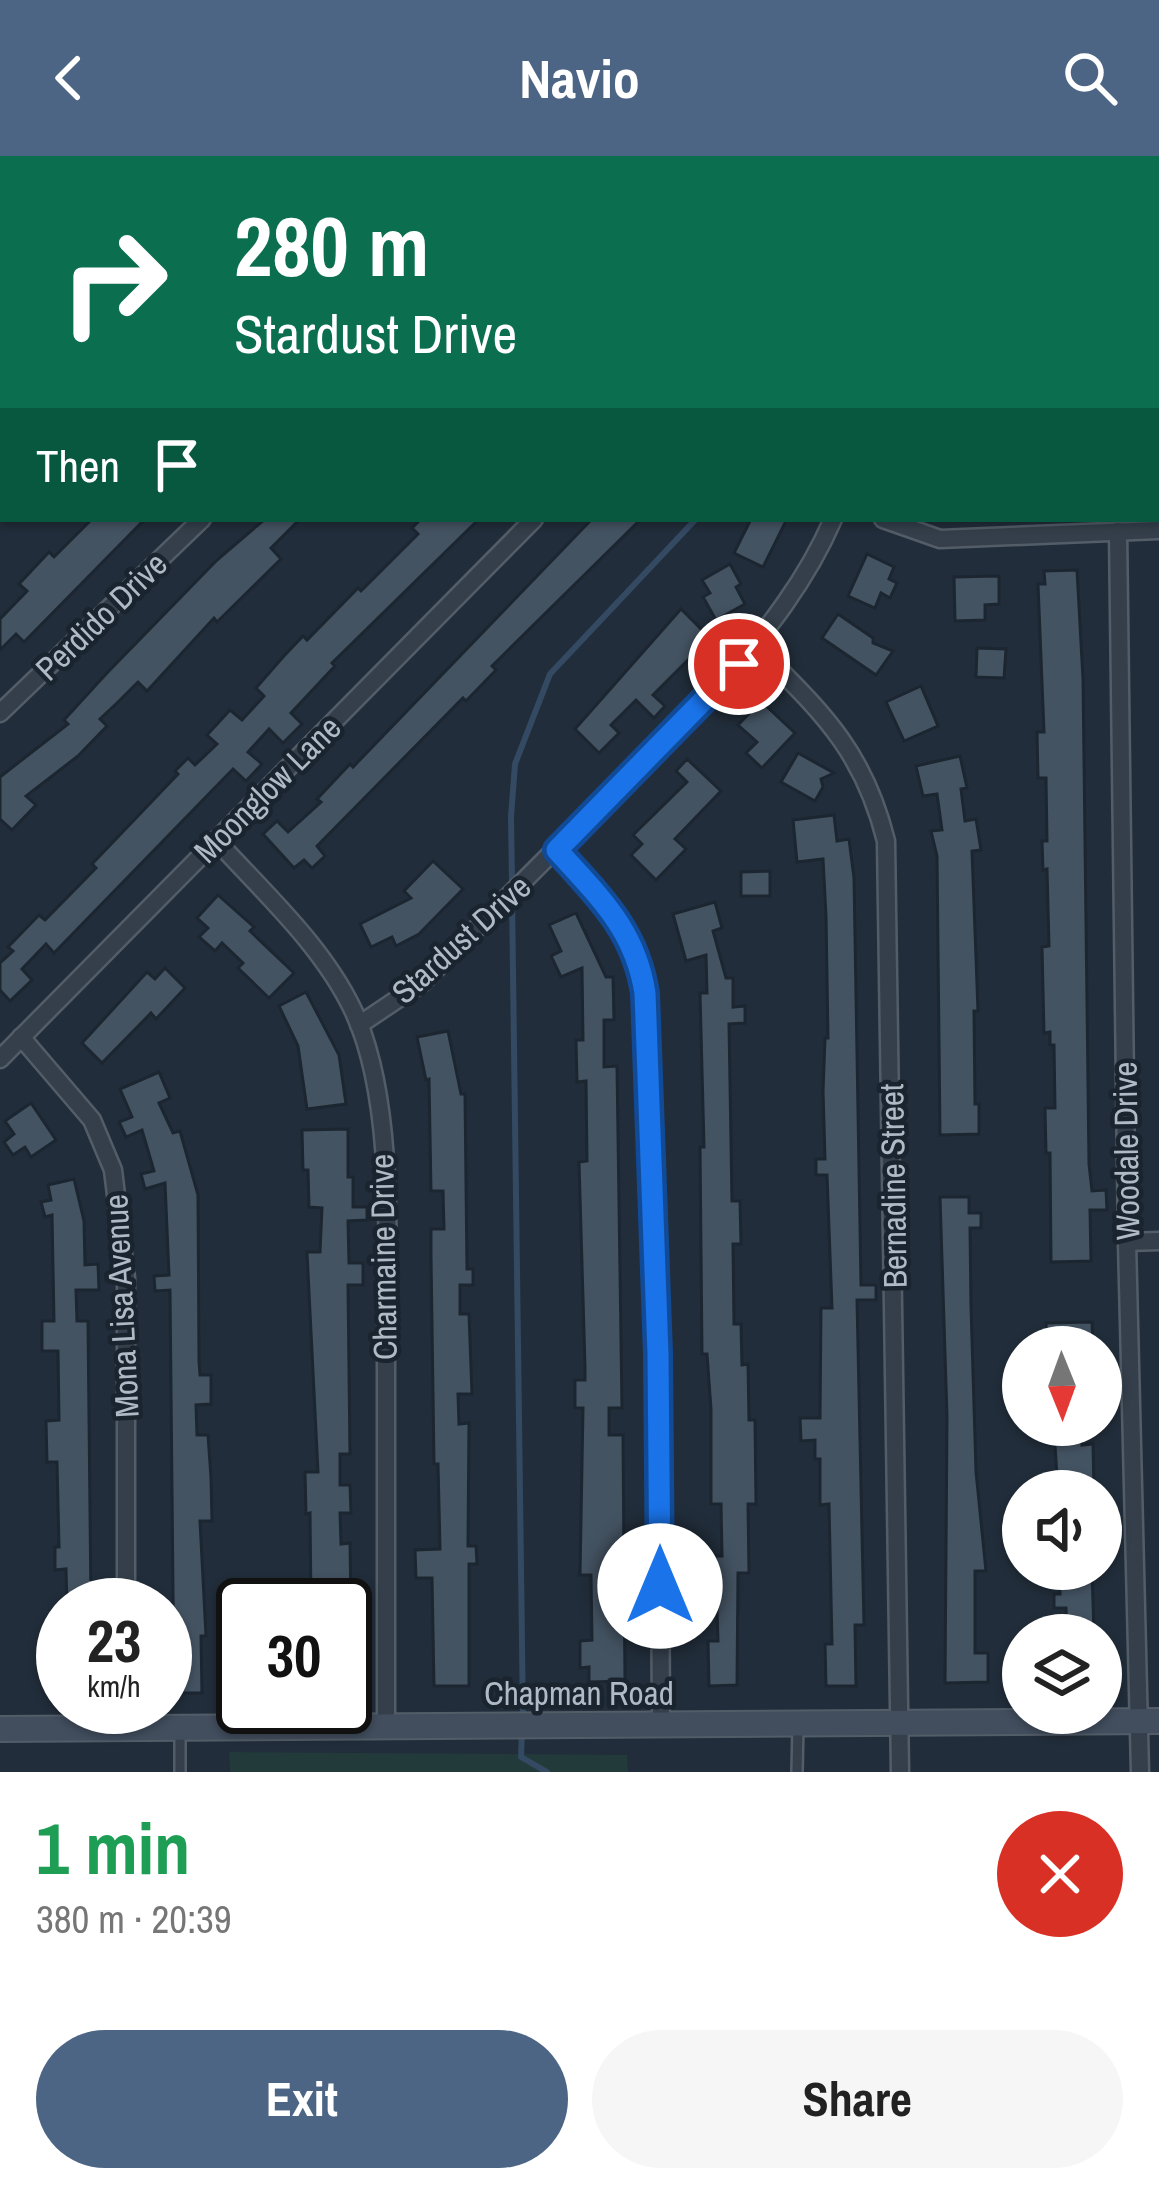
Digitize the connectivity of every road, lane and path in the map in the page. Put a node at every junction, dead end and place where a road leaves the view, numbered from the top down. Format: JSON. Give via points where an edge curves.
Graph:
{"nodes":[{"id":1,"x":199,"y":522,"type":"edge"},
{"id":2,"x":531,"y":522,"type":"edge"},
{"id":3,"x":832,"y":522,"type":"edge"},
{"id":4,"x":892,"y":522,"type":"edge"},
{"id":5,"x":1159,"y":530,"type":"edge"},
{"id":6,"x":1118,"y":531,"type":"junction"},
{"id":7,"x":755,"y":645,"type":"junction"},
{"id":8,"x":0,"y":713,"type":"edge"},
{"id":9,"x":216,"y":840,"type":"junction"},
{"id":10,"x":557,"y":850,"type":"junction"},
{"id":11,"x":359,"y":1025,"type":"junction"},
{"id":12,"x":21,"y":1037,"type":"junction"},
{"id":13,"x":0,"y":1059,"type":"edge"},
{"id":14,"x":1159,"y":1241,"type":"edge"},
{"id":15,"x":1127,"y":1242,"type":"junction"},
{"id":16,"x":126,"y":1578,"type":"edge"},
{"id":17,"x":1149,"y":1721,"type":"edge"},
{"id":18,"x":898,"y":1724,"type":"junction"},
{"id":19,"x":798,"y":1725,"type":"junction"},
{"id":20,"x":36,"y":1726,"type":"edge"},
{"id":21,"x":386,"y":1726,"type":"junction"},
{"id":22,"x":661,"y":1726,"type":"junction"},
{"id":23,"x":192,"y":1728,"type":"edge"},
{"id":24,"x":0,"y":1729,"type":"edge"},
{"id":25,"x":180,"y":1734,"type":"edge"},
{"id":26,"x":180,"y":1772,"type":"edge"},
{"id":27,"x":797,"y":1772,"type":"edge"},
{"id":28,"x":900,"y":1772,"type":"edge"},
{"id":29,"x":1140,"y":1772,"type":"edge"}],
"edges":[{"from":1,"to":8,"type":"street","name":"Perdido Drive"},
{"from":2,"to":9,"type":"street","name":"Moonglow Lane"},
{"from":3,"to":7,"type":"street","name":"Stardust Drive"},
{"from":4,"to":6,"type":"street","via":[[940,539]]},
{"from":5,"to":6,"type":"street"},
{"from":6,"to":15,"type":"street","name":"Woodale Drive"},
{"from":7,"to":10,"type":"street","name":"Stardust Drive"},
{"from":7,"to":18,"type":"street","name":"Bernadine Street","via":[[851,749],[886,841]]},
{"from":9,"to":11,"type":"street","name":"Charmaine Drive","via":[[324,960]]},
{"from":9,"to":12,"type":"street","name":"Moonglow Lane"},
{"from":10,"to":11,"type":"street","name":"Stardust Drive","via":[[423,982]]},
{"from":10,"to":22,"type":"street","via":[[630,937],[645,993]]},
{"from":11,"to":21,"type":"street","name":"Charmaine Drive","via":[[374,1072],[384,1166]]},
{"from":12,"to":13,"type":"street","name":"Moonglow Lane"},
{"from":12,"to":16,"type":"street","name":"Mona Lisa Avenue","via":[[92,1120],[113,1170],[126,1277]]},
{"from":14,"to":15,"type":"street"},
{"from":15,"to":17,"type":"street","name":"Woodale Drive"},
{"from":17,"to":18,"type":"street","name":"Chapman Road"},
{"from":17,"to":29,"type":"street","name":"Woodale Drive"},
{"from":18,"to":19,"type":"street","name":"Chapman Road"},
{"from":18,"to":28,"type":"street","name":"Bernadine Street"},
{"from":19,"to":22,"type":"street","name":"Chapman Road"},
{"from":19,"to":27,"type":"lane"},
{"from":20,"to":24,"type":"street","name":"Chapman Road"},
{"from":21,"to":22,"type":"street","name":"Chapman Road"},
{"from":21,"to":23,"type":"street","name":"Chapman Road"},
{"from":25,"to":26,"type":"lane"}]}
